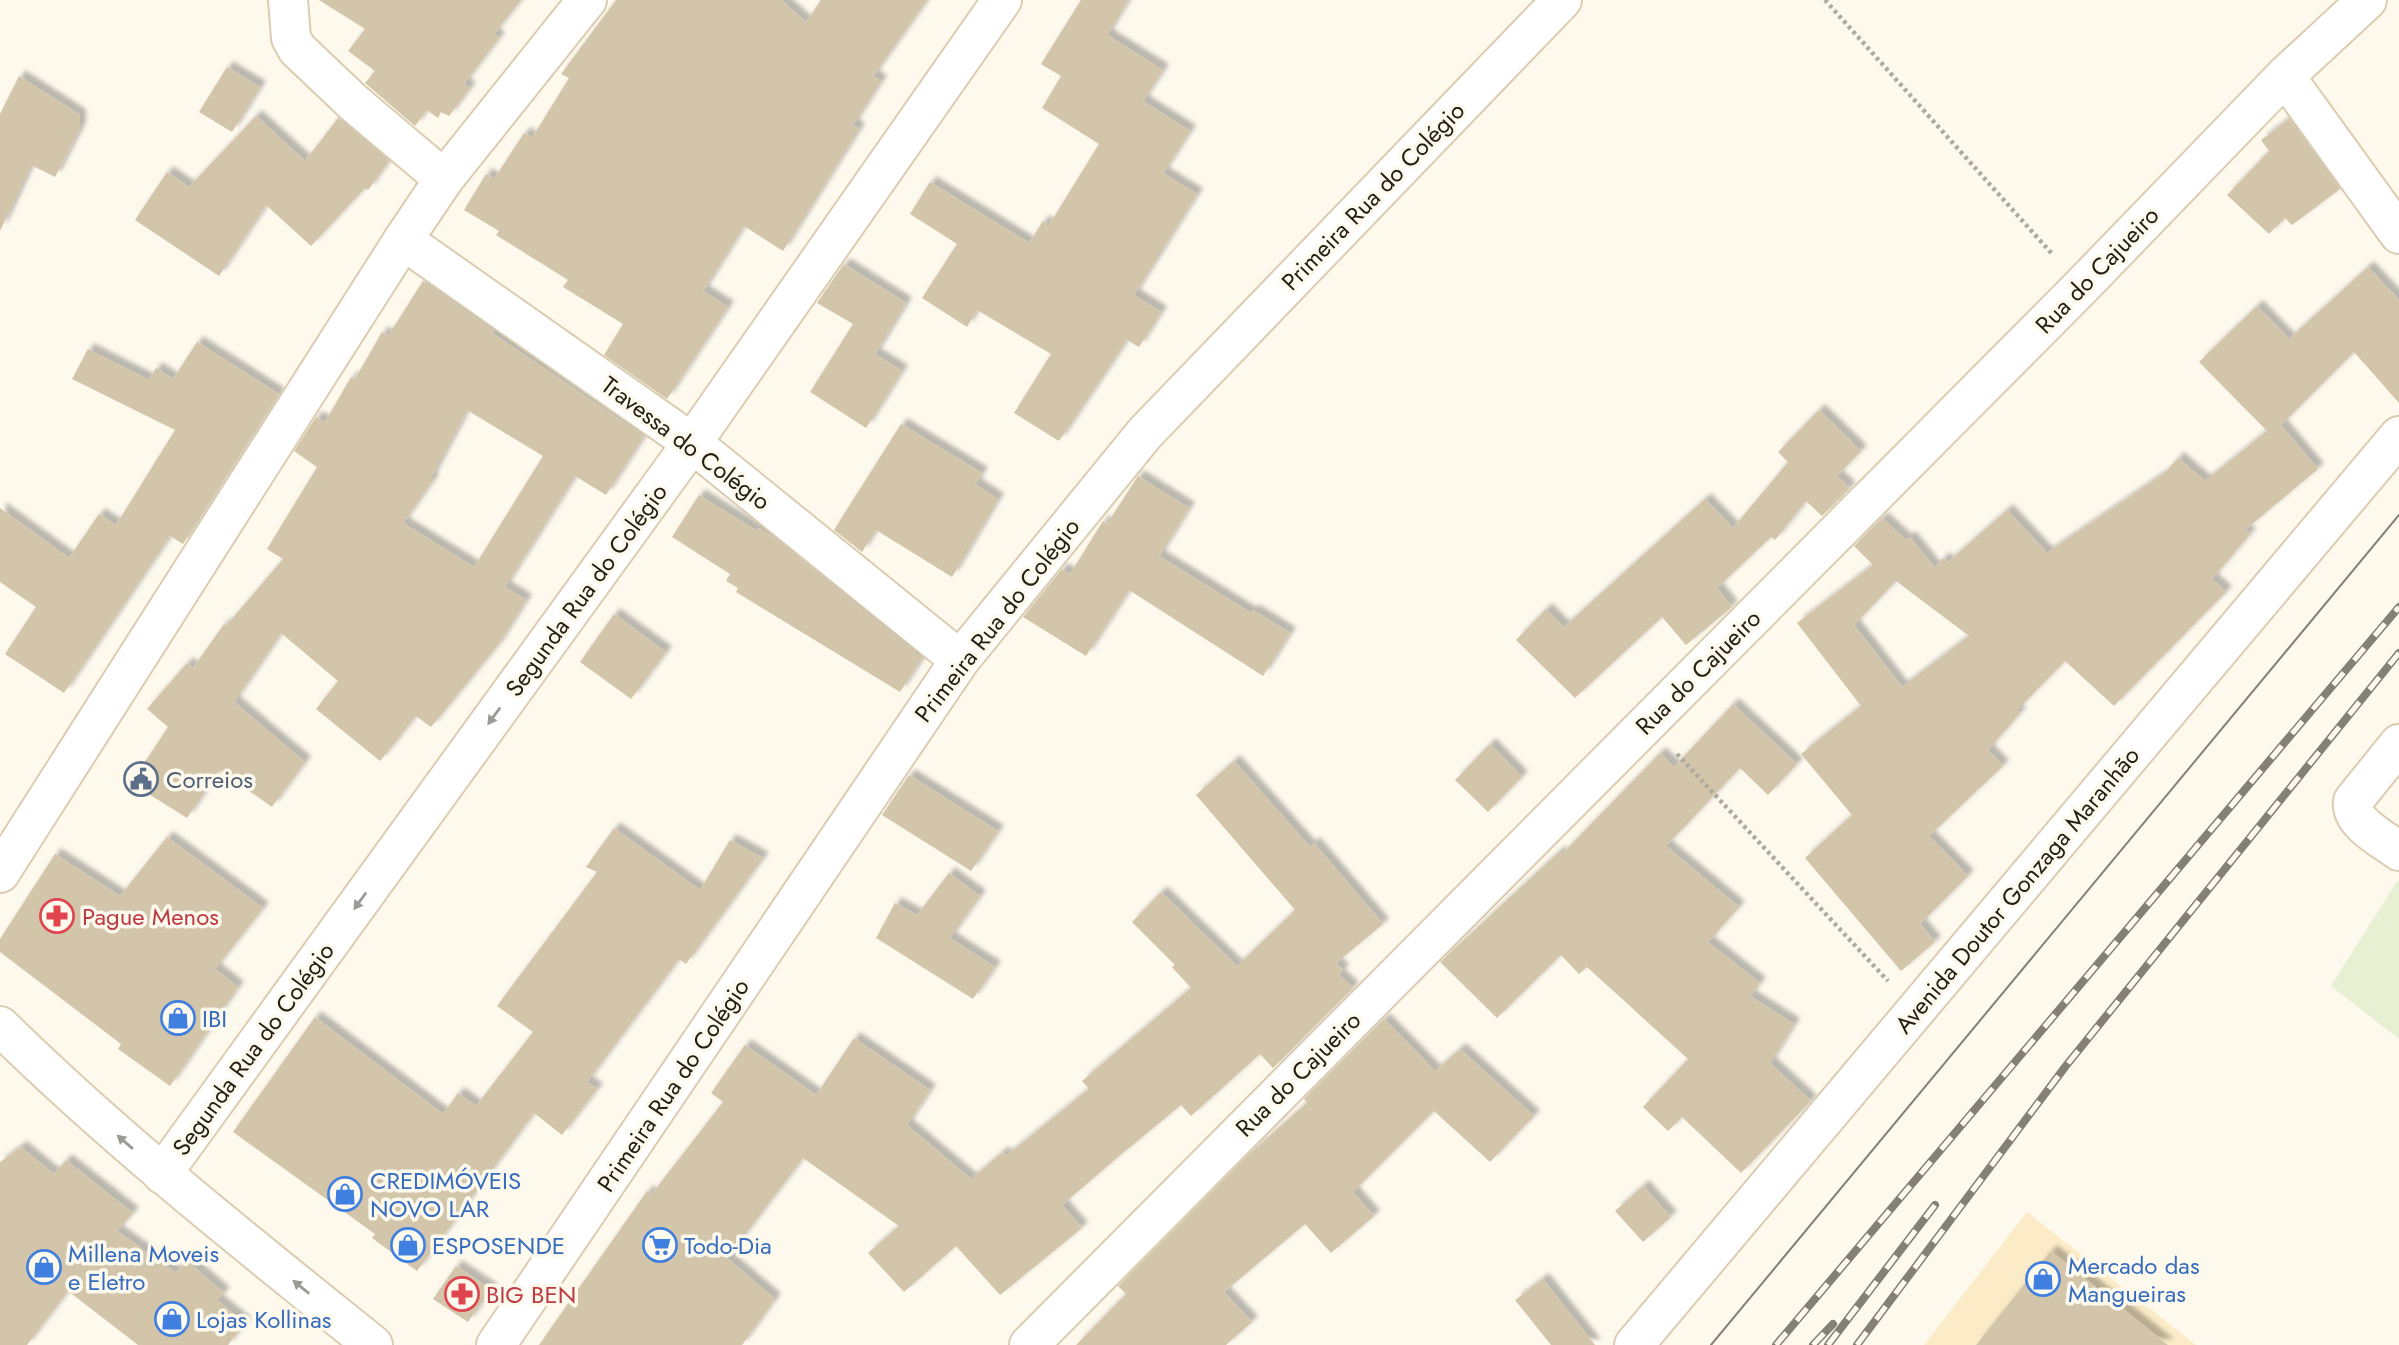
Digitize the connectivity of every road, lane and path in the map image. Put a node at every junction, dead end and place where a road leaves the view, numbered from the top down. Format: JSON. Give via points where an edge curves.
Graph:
{"nodes":[{"id":1,"x":288,"y":0,"type":"edge"},
{"id":2,"x":587,"y":0,"type":"edge"},
{"id":3,"x":1002,"y":0,"type":"edge"},
{"id":4,"x":1562,"y":0,"type":"edge"},
{"id":5,"x":1825,"y":0,"type":"edge"},
{"id":6,"x":2367,"y":0,"type":"edge"},
{"id":7,"x":2285,"y":76,"type":"junction"},
{"id":8,"x":444,"y":179,"type":"junction"},
{"id":9,"x":2399,"y":234,"type":"edge"},
{"id":10,"x":403,"y":240,"type":"junction"},
{"id":11,"x":2081,"y":287,"type":"junction"},
{"id":12,"x":2399,"y":436,"type":"edge"},
{"id":13,"x":692,"y":443,"type":"junction"},
{"id":14,"x":960,"y":660,"type":"junction"},
{"id":15,"x":1648,"y":722,"type":"junction"},
{"id":16,"x":2399,"y":744,"type":"edge"},
{"id":17,"x":2399,"y":850,"type":"edge"},
{"id":18,"x":0,"y":873,"type":"edge"},
{"id":19,"x":1916,"y":1010,"type":"junction"},
{"id":20,"x":0,"y":1026,"type":"edge"},
{"id":21,"x":162,"y":1174,"type":"junction"},
{"id":22,"x":373,"y":1345,"type":"edge"},
{"id":23,"x":496,"y":1345,"type":"edge"},
{"id":24,"x":1029,"y":1345,"type":"edge"},
{"id":25,"x":1634,"y":1345,"type":"edge"}],
"edges":[{"from":1,"to":8,"type":"street","via":[[291,38],[297,49]]},
{"from":2,"to":8,"type":"street"},
{"from":3,"to":13,"type":"street","name":"Segunda Rua do Colégio"},
{"from":4,"to":14,"type":"street","name":"Primeira Rua do Colégio","via":[[1145,433]]},
{"from":5,"to":11,"type":"path"},
{"from":6,"to":7,"type":"street","name":"Rua do Cajueiro"},
{"from":7,"to":9,"type":"street"},
{"from":7,"to":11,"type":"street","name":"Rua do Cajueiro"},
{"from":8,"to":10,"type":"street"},
{"from":10,"to":13,"type":"street","name":"Travessa do Colégio"},
{"from":10,"to":18,"type":"street"},
{"from":11,"to":15,"type":"street","name":"Rua do Cajueiro"},
{"from":12,"to":19,"type":"street","name":"Avenida Doutor Gonzaga Maranhão"},
{"from":13,"to":14,"type":"street","name":"Travessa do Colégio"},
{"from":13,"to":21,"type":"street","name":"Segunda Rua do Colégio","one_way":true},
{"from":14,"to":23,"type":"street","name":"Primeira Rua do Colégio"},
{"from":15,"to":19,"type":"path"},
{"from":15,"to":24,"type":"street","name":"Rua do Cajueiro"},
{"from":16,"to":17,"type":"street","via":[[2353,802],[2353,813]]},
{"from":19,"to":25,"type":"street","name":"Avenida Doutor Gonzaga Maranhão"},
{"from":21,"to":20,"type":"street","one_way":true},
{"from":22,"to":21,"type":"street","one_way":true}]}
